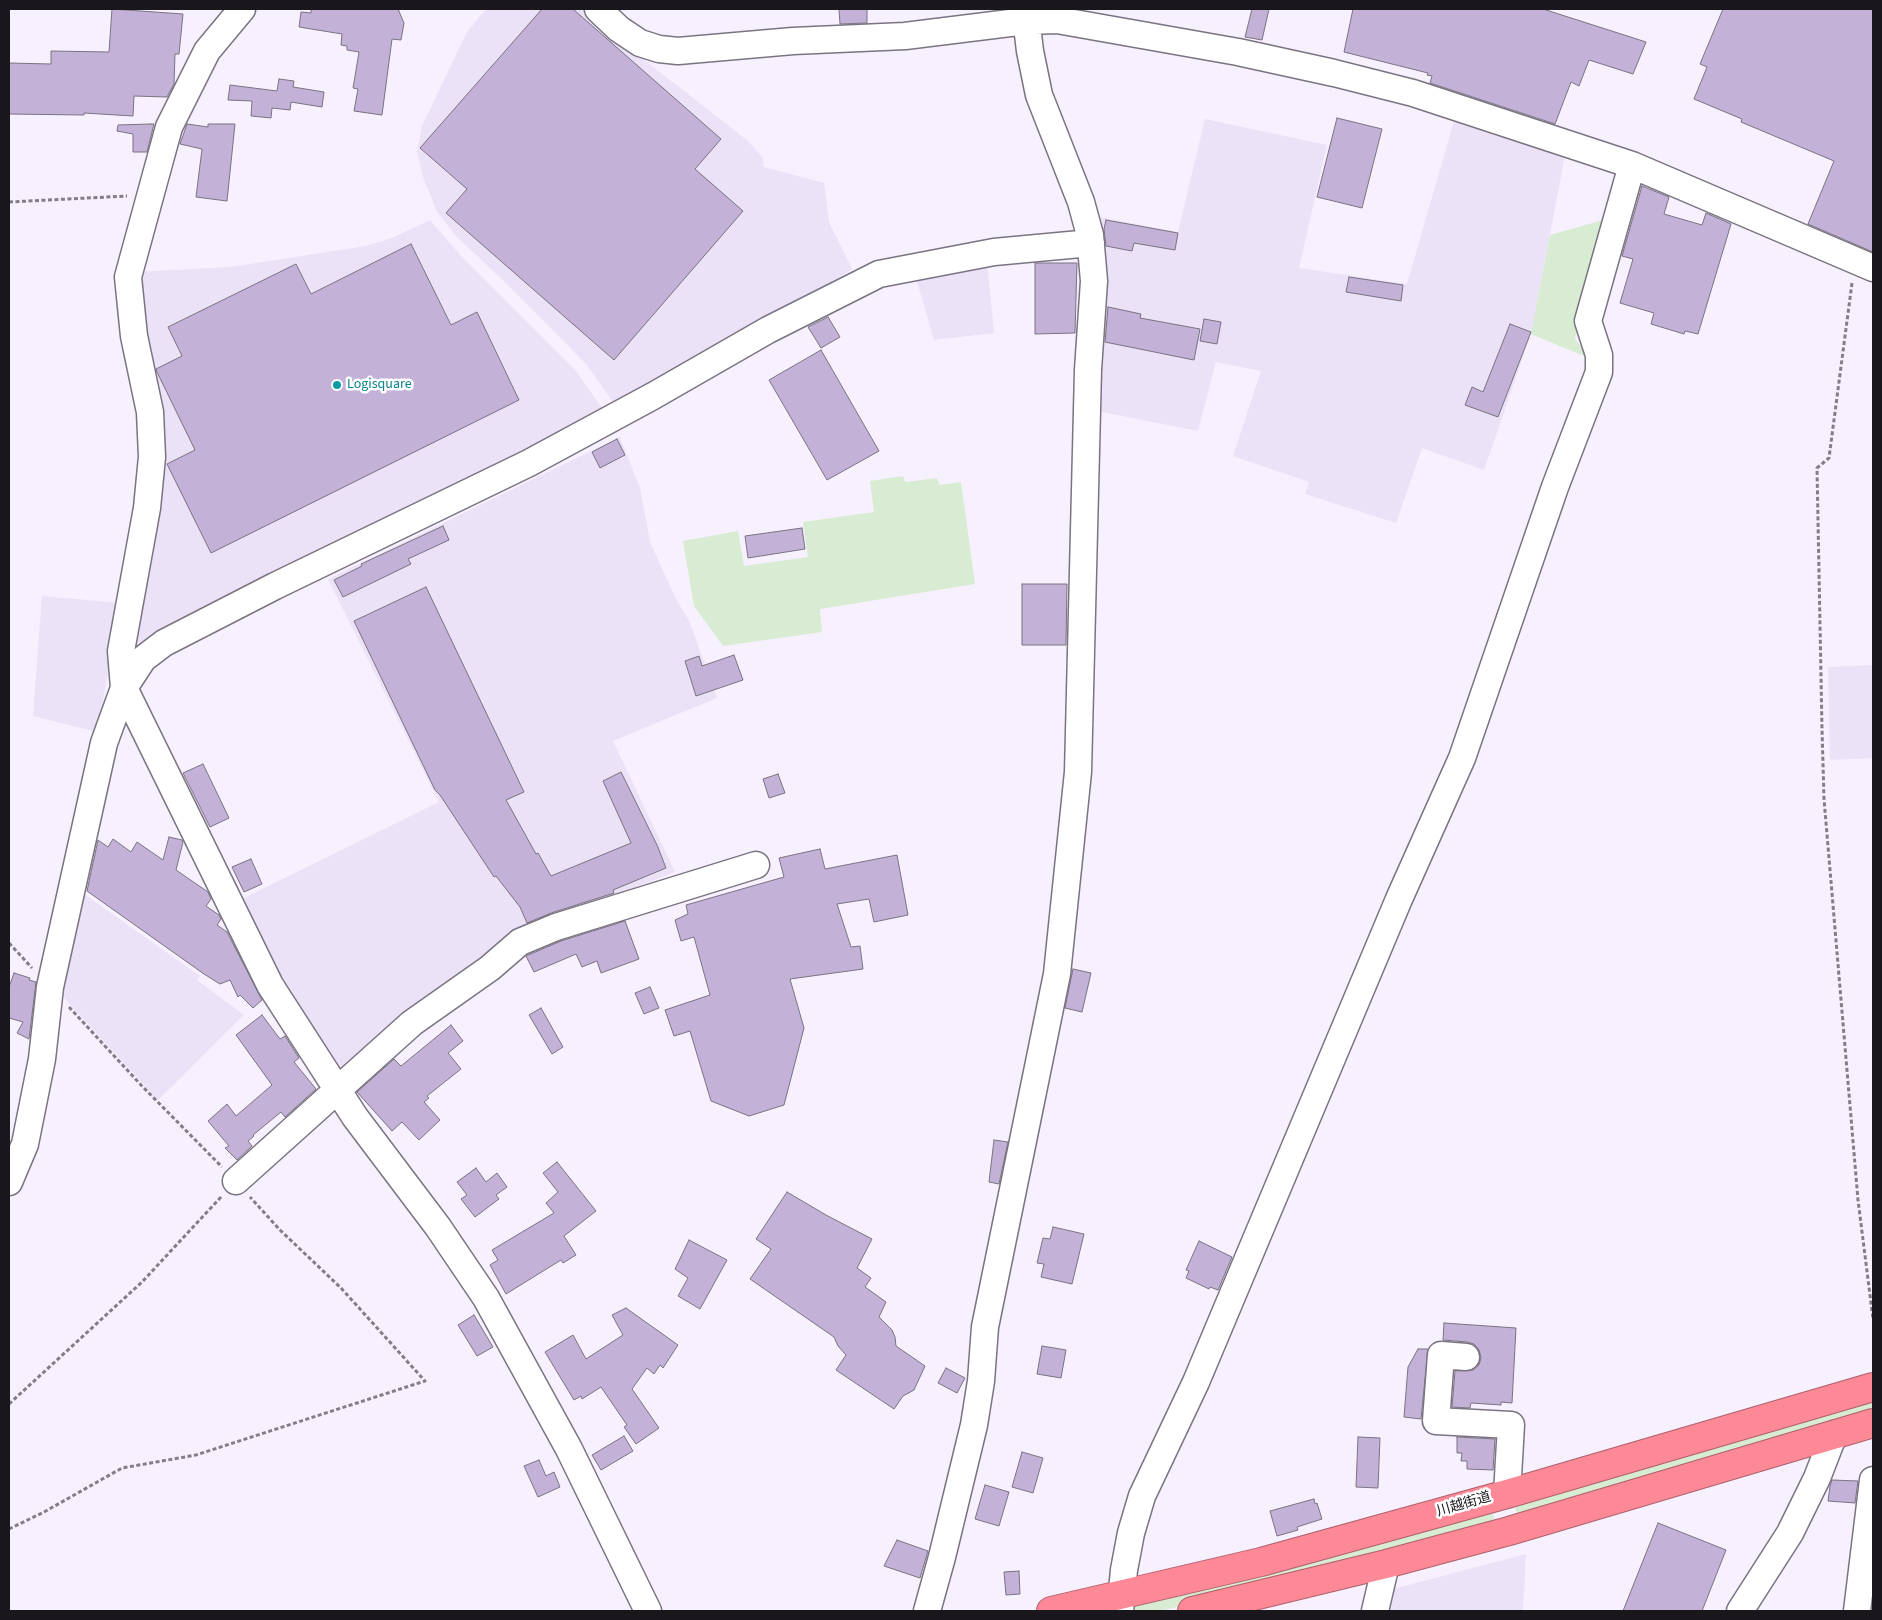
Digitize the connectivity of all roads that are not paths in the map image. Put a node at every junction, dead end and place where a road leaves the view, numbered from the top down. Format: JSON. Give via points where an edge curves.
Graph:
{"nodes":[{"id":1,"x":242,"y":9,"type":"edge"},
{"id":2,"x":598,"y":9,"type":"edge"},
{"id":3,"x":1026,"y":15,"type":"edge"},
{"id":4,"x":1632,"y":166,"type":"junction"},
{"id":5,"x":1091,"y":243,"type":"junction"},
{"id":6,"x":1864,"y":264,"type":"edge"},
{"id":7,"x":124,"y":688,"type":"junction"},
{"id":8,"x":756,"y":865,"type":"dead end"},
{"id":9,"x":338,"y":1089,"type":"junction"},
{"id":10,"x":236,"y":1181,"type":"road end"},
{"id":11,"x":9,"y":1182,"type":"edge"},
{"id":12,"x":1466,"y":1357,"type":"dead end"},
{"id":13,"x":1873,"y":1387,"type":"edge"},
{"id":14,"x":1873,"y":1423,"type":"edge"},
{"id":15,"x":1834,"y":1434,"type":"junction"},
{"id":16,"x":1873,"y":1480,"type":"edge"},
{"id":17,"x":1503,"y":1495,"type":"junction"},
{"id":18,"x":1509,"y":1531,"type":"junction"},
{"id":19,"x":1386,"y":1564,"type":"junction"},
{"id":20,"x":1120,"y":1603,"type":"edge"},
{"id":21,"x":648,"y":1611,"type":"edge"},
{"id":22,"x":927,"y":1611,"type":"edge"},
{"id":23,"x":1051,"y":1611,"type":"edge"},
{"id":24,"x":1192,"y":1611,"type":"edge"},
{"id":25,"x":1375,"y":1611,"type":"edge"},
{"id":26,"x":1740,"y":1611,"type":"edge"},
{"id":27,"x":1857,"y":1611,"type":"edge"}],
"edges":[{"from":1,"to":7,"type":"street","via":[[207,51],[169,128],[128,277],[134,336],[150,412],[152,457],[147,508],[121,651]]},
{"from":2,"to":3,"type":"street","via":[[619,29],[640,42],[678,51],[905,36]]},
{"from":3,"to":4,"type":"street","via":[[1238,52],[1334,73],[1413,93]]},
{"from":3,"to":5,"type":"street","via":[[1039,95],[1081,202]]},
{"from":4,"to":6,"type":"street"},
{"from":4,"to":20,"type":"street","via":[[1588,321],[1599,355],[1599,372],[1555,487],[1462,758],[1196,1382],[1142,1496],[1131,1533]]},
{"from":5,"to":7,"type":"street","via":[[994,252],[878,274],[768,330],[529,463],[164,643],[143,659]]},
{"from":5,"to":22,"type":"street","via":[[1094,281],[1088,370],[1078,772],[1057,974],[985,1327],[974,1426]]},
{"from":7,"to":9,"type":"street","via":[[270,985]]},
{"from":7,"to":11,"type":"street","via":[[104,743],[50,986],[42,1059],[24,1144]]},
{"from":8,"to":9,"type":"street","via":[[556,927],[520,942],[490,968],[412,1023]]},
{"from":9,"to":10,"type":"street"},
{"from":9,"to":21,"type":"street","via":[[486,1298],[568,1449]]},
{"from":12,"to":17,"type":"street","via":[[1441,1355],[1436,1422],[1511,1425]]},
{"from":13,"to":17,"type":"highway","name":"川越街道"},
{"from":14,"to":15,"type":"highway"},
{"from":15,"to":18,"type":"highway"},
{"from":15,"to":26,"type":"street","via":[[1790,1533]]},
{"from":16,"to":27,"type":"street"},
{"from":17,"to":18,"type":"highway"},
{"from":17,"to":20,"type":"highway","name":"川越街道"},
{"from":18,"to":19,"type":"highway"},
{"from":19,"to":24,"type":"highway"},
{"from":19,"to":25,"type":"street"},
{"from":20,"to":23,"type":"highway","name":"川越街道"}]}
